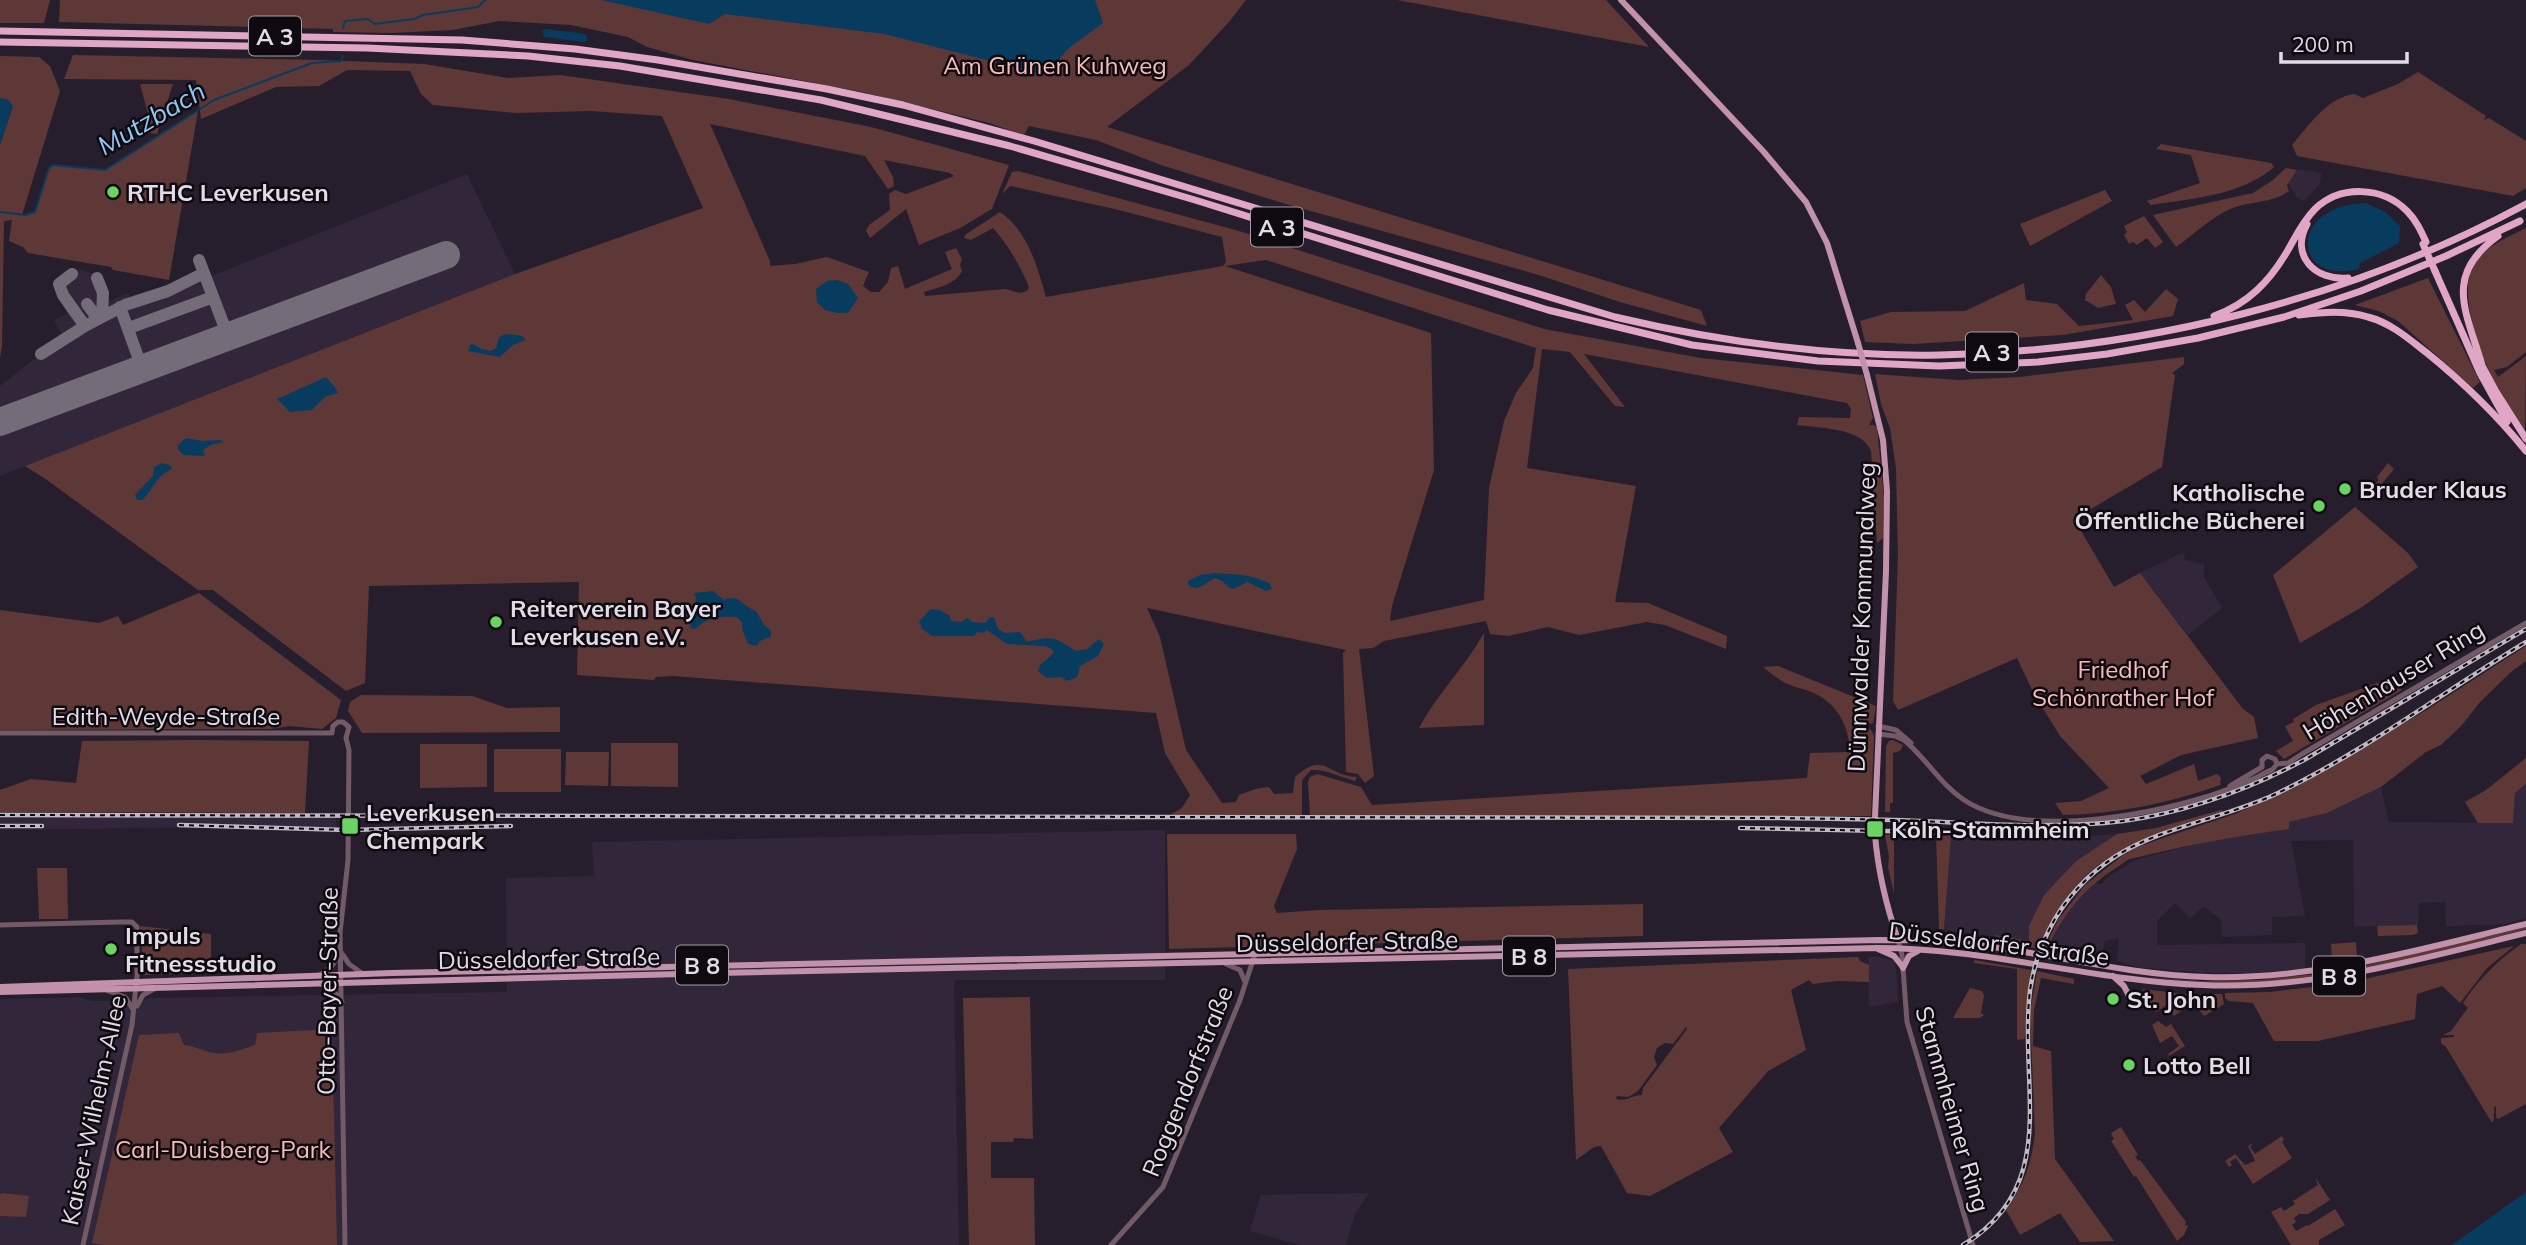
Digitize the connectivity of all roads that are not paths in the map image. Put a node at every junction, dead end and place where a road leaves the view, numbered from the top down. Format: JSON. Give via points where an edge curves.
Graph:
{"nodes":[{"id":1,"x":1621,"y":0,"type":"edge"},
{"id":2,"x":0,"y":31,"type":"edge"},
{"id":3,"x":0,"y":43,"type":"edge"},
{"id":4,"x":2526,"y":204,"type":"edge"},
{"id":5,"x":2523,"y":219,"type":"edge"},
{"id":6,"x":2425,"y":243,"type":"junction"},
{"id":7,"x":2436,"y":271,"type":"junction"},
{"id":8,"x":2362,"y":276,"type":"junction"},
{"id":9,"x":2284,"y":317,"type":"junction"},
{"id":10,"x":2192,"y":325,"type":"junction"},
{"id":11,"x":2482,"y":366,"type":"junction"},
{"id":12,"x":2526,"y":439,"type":"edge"},
{"id":13,"x":2526,"y":450,"type":"edge"},
{"id":14,"x":2526,"y":623,"type":"edge"},
{"id":15,"x":1878,"y":726,"type":"junction"},
{"id":16,"x":0,"y":733,"type":"edge"},
{"id":17,"x":1878,"y":734,"type":"junction"},
{"id":18,"x":339,"y":737,"type":"joint"},
{"id":19,"x":1918,"y":755,"type":"junction"},
{"id":20,"x":2277,"y":764,"type":"junction"},
{"id":21,"x":2265,"y":769,"type":"junction"},
{"id":22,"x":1875,"y":817,"type":"tunnel mouth"},
{"id":23,"x":1875,"y":835,"type":"tunnel mouth"},
{"id":24,"x":1891,"y":922,"type":"junction"},
{"id":25,"x":2526,"y":923,"type":"edge"},
{"id":26,"x":0,"y":925,"type":"edge"},
{"id":27,"x":2526,"y":933,"type":"edge"},
{"id":28,"x":1879,"y":940,"type":"junction"},
{"id":29,"x":1898,"y":940,"type":"junction"},
{"id":30,"x":1877,"y":948,"type":"junction"},
{"id":31,"x":1899,"y":948,"type":"junction"},
{"id":32,"x":1923,"y":949,"type":"junction"},
{"id":33,"x":341,"y":952,"type":"junction"},
{"id":34,"x":1255,"y":954,"type":"junction"},
{"id":35,"x":1252,"y":962,"type":"junction"},
{"id":36,"x":1224,"y":963,"type":"junction"},
{"id":37,"x":817,"y":967,"type":"junction"},
{"id":38,"x":1902,"y":968,"type":"junction"},
{"id":39,"x":594,"y":969,"type":"junction"},
{"id":40,"x":342,"y":974,"type":"junction"},
{"id":41,"x":363,"y":974,"type":"junction"},
{"id":42,"x":2113,"y":976,"type":"junction"},
{"id":43,"x":594,"y":977,"type":"junction"},
{"id":44,"x":319,"y":979,"type":"junction"},
{"id":45,"x":342,"y":982,"type":"junction"},
{"id":46,"x":137,"y":985,"type":"junction"},
{"id":47,"x":1245,"y":985,"type":"junction"},
{"id":48,"x":160,"y":987,"type":"junction"},
{"id":49,"x":0,"y":990,"type":"edge"},
{"id":50,"x":106,"y":990,"type":"junction"},
{"id":51,"x":2131,"y":1000,"type":"dead end"},
{"id":52,"x":342,"y":1002,"type":"junction"},
{"id":53,"x":134,"y":1012,"type":"junction"},
{"id":54,"x":83,"y":1245,"type":"edge"},
{"id":55,"x":345,"y":1245,"type":"edge"},
{"id":56,"x":1111,"y":1245,"type":"edge"},
{"id":57,"x":1972,"y":1245,"type":"edge"}],
"edges":[{"from":1,"to":15,"type":"main road","name":"Dünnwalder Kommunalweg","bridge":true,"via":[[1770,159],[1812,211],[1830,249],[1884,440],[1886,571]]},
{"from":2,"to":10,"type":"highway","number":"A 3","via":[[404,38],[575,49],[827,89],[1034,141],[1615,317],[1769,345],[1903,355],[1968,354],[2038,349]]},
{"from":3,"to":9,"type":"highway","number":"A 3","via":[[455,51],[575,60],[821,100],[1010,146],[1548,310],[1717,349],[1818,361],[1939,366],[2038,362],[2198,338]]},
{"from":4,"to":8,"type":"highway","number":"A 3"},
{"from":5,"to":9,"type":"highway","number":"A 3","via":[[2382,283]]},
{"from":5,"to":11,"type":"highway","via":[[2484,247],[2465,278],[2463,301]]},
{"from":6,"to":7,"type":"highway","bridge":true},
{"from":6,"to":8,"type":"highway","via":[[2406,216],[2388,201],[2359,194],[2333,201],[2305,229],[2304,255],[2311,267],[2328,277]]},
{"from":6,"to":10,"type":"highway","via":[[2413,218],[2393,200],[2367,192],[2340,194],[2311,214],[2278,266],[2250,297]]},
{"from":7,"to":11,"type":"highway"},
{"from":7,"to":13,"type":"highway","via":[[2489,392]]},
{"from":8,"to":10,"type":"highway","number":"A 3","via":[[2261,310]]},
{"from":9,"to":13,"type":"highway","via":[[2344,312],[2382,321],[2473,393]]},
{"from":11,"to":12,"type":"highway"},
{"from":14,"to":20,"type":"street","name":"Höhenhauser Ring","via":[[2288,763]]},
{"from":15,"to":17,"type":"main road","name":"Dünnwalder Kommunalweg"},
{"from":15,"to":19,"type":"street","name":"Höhenhauser Ring","via":[[1903,734]]},
{"from":16,"to":18,"type":"street","name":"Edith-Weyde-Straße"},
{"from":17,"to":19,"type":"street","name":"Höhenhauser Ring","via":[[1900,738]]},
{"from":17,"to":22,"type":"main road","name":"Dünnwalder Kommunalweg"},
{"from":18,"to":33,"type":"street","name":"Otto-Bayer-Straße","via":[[349,750]]},
{"from":19,"to":21,"type":"street","name":"Höhenhauser Ring","via":[[1964,800],[1993,814],[2022,820],[2114,817],[2169,807],[2225,790]]},
{"from":20,"to":21,"type":"street","name":"Höhenhauser Ring"},
{"from":20,"to":21,"type":"street","name":"Höhenhauser Ring","via":[[2275,758],[2266,756],[2262,760]]},
{"from":23,"to":24,"type":"main road"},
{"from":24,"to":28,"type":"main road"},
{"from":24,"to":29,"type":"main road"},
{"from":25,"to":29,"type":"main road","name":"Düsseldorfer Straße","number":"B 8","via":[[2360,964],[2255,977],[2158,974],[1987,946]]},
{"from":26,"to":46,"type":"street","name":"Kaiser-Wilhelm-Allee","via":[[136,924]]},
{"from":27,"to":42,"type":"main road","name":"Düsseldorfer Straße","number":"B 8","via":[[2362,972],[2286,984],[2201,985]]},
{"from":28,"to":29,"type":"main road","name":"Düsseldorfer Straße","number":"B 8"},
{"from":28,"to":34,"type":"main road","name":"Düsseldorfer Straße","number":"B 8"},
{"from":29,"to":31,"type":"street","name":"Stammheimer Ring"},
{"from":30,"to":31,"type":"main road","name":"Düsseldorfer Straße","number":"B 8"},
{"from":30,"to":35,"type":"main road","name":"Düsseldorfer Straße","number":"B 8"},
{"from":30,"to":38,"type":"main road","via":[[1894,956]]},
{"from":31,"to":32,"type":"main road","name":"Düsseldorfer Straße","number":"B 8"},
{"from":31,"to":38,"type":"street","name":"Stammheimer Ring"},
{"from":32,"to":38,"type":"main road","via":[[1909,956]]},
{"from":32,"to":42,"type":"main road","name":"Düsseldorfer Straße","number":"B 8"},
{"from":33,"to":40,"type":"street","name":"Otto-Bayer-Straße"},
{"from":33,"to":41,"type":"street"},
{"from":33,"to":44,"type":"street"},
{"from":34,"to":35,"type":"street","name":"Roggendorfstraße"},
{"from":34,"to":37,"type":"main road","name":"Düsseldorfer Straße","number":"B 8"},
{"from":35,"to":36,"type":"main road","name":"Düsseldorfer Straße","number":"B 8"},
{"from":35,"to":47,"type":"street","name":"Roggendorfstraße"},
{"from":36,"to":37,"type":"main road","name":"Düsseldorfer Straße","number":"B 8"},
{"from":36,"to":47,"type":"street","via":[[1240,970]]},
{"from":37,"to":39,"type":"main road","name":"Düsseldorfer Straße","number":"B 8"},
{"from":37,"to":43,"type":"main road","name":"Düsseldorfer Straße","number":"B 8"},
{"from":38,"to":57,"type":"street","name":"Stammheimer Ring","via":[[1907,1022]]},
{"from":39,"to":41,"type":"main road","name":"Düsseldorfer Straße","number":"B 8"},
{"from":39,"to":43,"type":"main road"},
{"from":40,"to":41,"type":"main road","name":"Düsseldorfer Straße","number":"B 8"},
{"from":40,"to":44,"type":"main road","name":"Düsseldorfer Straße","number":"B 8"},
{"from":40,"to":45,"type":"street","name":"Otto-Bayer-Straße"},
{"from":42,"to":51,"type":"main road"},
{"from":43,"to":45,"type":"main road","name":"Düsseldorfer Straße","number":"B 8"},
{"from":44,"to":45,"type":"main road","name":"Düsseldorfer Straße","number":"B 8"},
{"from":44,"to":46,"type":"main road","name":"Düsseldorfer Straße","number":"B 8"},
{"from":44,"to":48,"type":"main road","name":"Düsseldorfer Straße","number":"B 8"},
{"from":44,"to":52,"type":"street"},
{"from":45,"to":52,"type":"street","name":"Otto-Bayer-Straße"},
{"from":46,"to":48,"type":"main road","number":"B 8"},
{"from":46,"to":49,"type":"main road","number":"B 8"},
{"from":46,"to":50,"type":"main road","number":"B 8"},
{"from":46,"to":53,"type":"street","name":"Kaiser-Wilhelm-Allee"},
{"from":47,"to":56,"type":"street","name":"Roggendorfstraße","via":[[1163,1187]]},
{"from":48,"to":53,"type":"street","via":[[143,995]]},
{"from":49,"to":50,"type":"main road","number":"B 8"},
{"from":50,"to":53,"type":"street","via":[[127,999]]},
{"from":52,"to":55,"type":"street","name":"Otto-Bayer-Straße"},
{"from":53,"to":54,"type":"street","name":"Kaiser-Wilhelm-Allee"}]}
